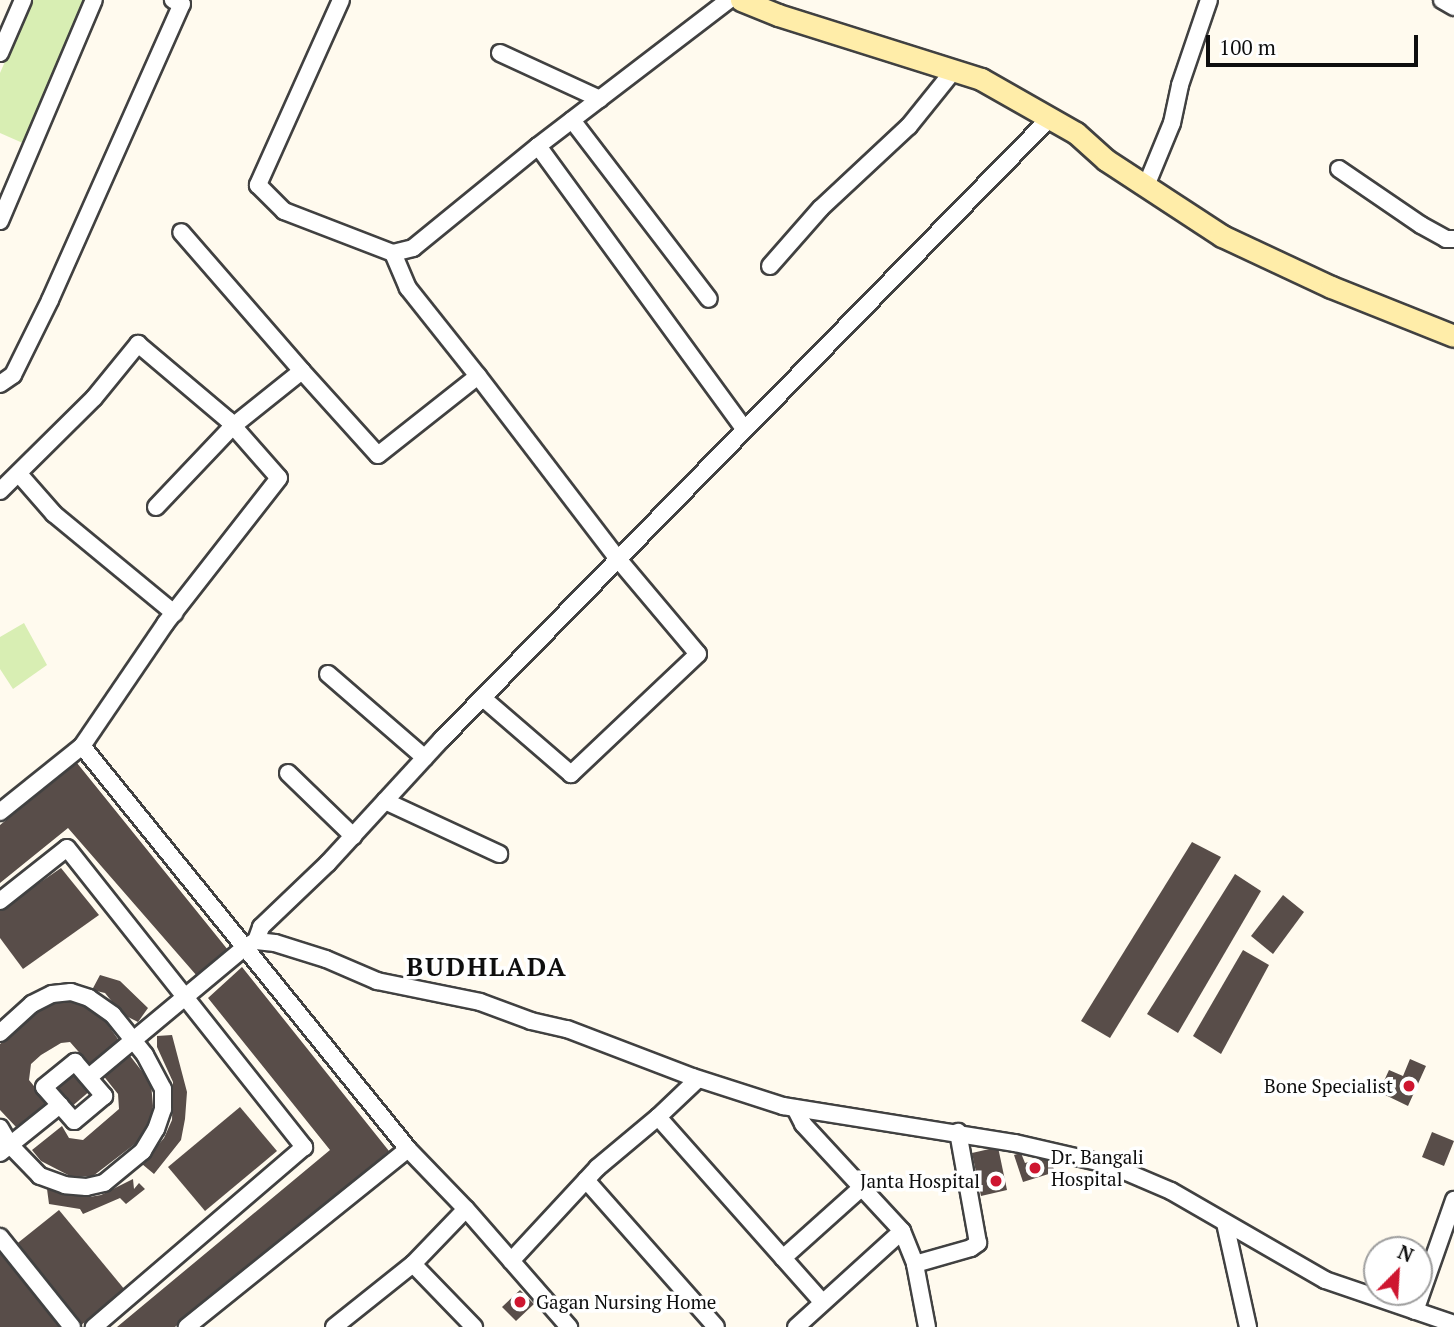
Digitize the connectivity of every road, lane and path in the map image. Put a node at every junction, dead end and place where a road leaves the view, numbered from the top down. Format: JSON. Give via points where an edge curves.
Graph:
{"nodes":[{"id":1,"x":23,"y":0,"type":"edge"},
{"id":2,"x":94,"y":0,"type":"edge"},
{"id":3,"x":341,"y":0,"type":"edge"},
{"id":4,"x":729,"y":0,"type":"edge"},
{"id":5,"x":741,"y":0,"type":"edge"},
{"id":6,"x":1209,"y":0,"type":"edge"},
{"id":7,"x":1443,"y":0,"type":"edge"},
{"id":8,"x":179,"y":1,"type":"edge"},
{"id":9,"x":1454,"y":7,"type":"edge"},
{"id":10,"x":500,"y":53,"type":"dead end"},
{"id":11,"x":0,"y":54,"type":"edge"},
{"id":12,"x":954,"y":70,"type":"junction"},
{"id":13,"x":600,"y":99,"type":"junction"},
{"id":14,"x":1051,"y":117,"type":"junction"},
{"id":15,"x":572,"y":120,"type":"junction"},
{"id":16,"x":538,"y":146,"type":"junction"},
{"id":17,"x":1339,"y":169,"type":"dead end"},
{"id":18,"x":1146,"y":186,"type":"junction"},
{"id":19,"x":0,"y":221,"type":"edge"},
{"id":20,"x":181,"y":232,"type":"dead end"},
{"id":21,"x":1454,"y":239,"type":"edge"},
{"id":22,"x":393,"y":253,"type":"junction"},
{"id":23,"x":770,"y":266,"type":"dead end"},
{"id":24,"x":709,"y":299,"type":"dead end"},
{"id":25,"x":1454,"y":336,"type":"edge"},
{"id":26,"x":302,"y":370,"type":"junction"},
{"id":27,"x":478,"y":376,"type":"junction"},
{"id":28,"x":0,"y":384,"type":"edge"},
{"id":29,"x":233,"y":426,"type":"junction"},
{"id":30,"x":744,"y":428,"type":"junction"},
{"id":31,"x":19,"y":474,"type":"junction"},
{"id":32,"x":0,"y":491,"type":"edge"},
{"id":33,"x":156,"y":507,"type":"dead end"},
{"id":34,"x":618,"y":559,"type":"junction"},
{"id":35,"x":174,"y":613,"type":"junction"},
{"id":36,"x":328,"y":674,"type":"dead end"},
{"id":37,"x":483,"y":698,"type":"junction"},
{"id":38,"x":82,"y":746,"type":"junction"},
{"id":39,"x":425,"y":758,"type":"junction"},
{"id":40,"x":288,"y":773,"type":"dead end"},
{"id":41,"x":385,"y":801,"type":"junction"},
{"id":42,"x":0,"y":812,"type":"edge"},
{"id":43,"x":353,"y":836,"type":"junction"},
{"id":44,"x":499,"y":854,"type":"dead end"},
{"id":45,"x":0,"y":901,"type":"edge"},
{"id":46,"x":250,"y":944,"type":"junction"},
{"id":47,"x":186,"y":997,"type":"junction"},
{"id":48,"x":0,"y":1033,"type":"edge"},
{"id":49,"x":133,"y":1041,"type":"junction"},
{"id":50,"x":89,"y":1077,"type":"junction"},
{"id":51,"x":698,"y":1079,"type":"junction"},
{"id":52,"x":60,"y":1105,"type":"junction"},
{"id":53,"x":795,"y":1108,"type":"junction"},
{"id":54,"x":658,"y":1117,"type":"junction"},
{"id":55,"x":0,"y":1128,"type":"edge"},
{"id":56,"x":958,"y":1132,"type":"junction"},
{"id":57,"x":5,"y":1149,"type":"edge"},
{"id":58,"x":408,"y":1149,"type":"junction"},
{"id":59,"x":586,"y":1180,"type":"junction"},
{"id":60,"x":862,"y":1186,"type":"junction"},
{"id":61,"x":1454,"y":1200,"type":"edge"},
{"id":62,"x":466,"y":1209,"type":"junction"},
{"id":63,"x":1225,"y":1223,"type":"junction"},
{"id":64,"x":902,"y":1231,"type":"junction"},
{"id":65,"x":0,"y":1237,"type":"edge"},
{"id":66,"x":783,"y":1258,"type":"junction"},
{"id":67,"x":511,"y":1261,"type":"junction"},
{"id":68,"x":413,"y":1264,"type":"junction"},
{"id":69,"x":915,"y":1264,"type":"junction"},
{"id":70,"x":822,"y":1302,"type":"junction"},
{"id":71,"x":1415,"y":1311,"type":"junction"},
{"id":72,"x":1454,"y":1324,"type":"edge"},
{"id":73,"x":72,"y":1327,"type":"edge"},
{"id":74,"x":94,"y":1327,"type":"edge"},
{"id":75,"x":187,"y":1327,"type":"edge"},
{"id":76,"x":334,"y":1327,"type":"edge"},
{"id":77,"x":474,"y":1327,"type":"edge"},
{"id":78,"x":569,"y":1327,"type":"edge"},
{"id":79,"x":716,"y":1327,"type":"edge"},
{"id":80,"x":796,"y":1327,"type":"edge"},
{"id":81,"x":927,"y":1327,"type":"edge"},
{"id":82,"x":1248,"y":1327,"type":"edge"}],
"edges":[{"from":1,"to":11,"type":"street"},
{"from":2,"to":19,"type":"street"},
{"from":3,"to":22,"type":"street","via":[[258,185],[284,211]]},
{"from":4,"to":13,"type":"street"},
{"from":5,"to":12,"type":"street"},
{"from":6,"to":18,"type":"street","via":[[1172,123]]},
{"from":7,"to":9,"type":"street"},
{"from":8,"to":28,"type":"street","via":[[50,300],[13,375]]},
{"from":10,"to":13,"type":"street"},
{"from":12,"to":14,"type":"street","via":[[981,79]]},
{"from":12,"to":23,"type":"street","via":[[909,126],[821,208]]},
{"from":13,"to":15,"type":"street"},
{"from":14,"to":18,"type":"street"},
{"from":14,"to":30,"type":"street"},
{"from":15,"to":16,"type":"street"},
{"from":15,"to":24,"type":"street"},
{"from":16,"to":22,"type":"street","via":[[413,248]]},
{"from":16,"to":30,"type":"street"},
{"from":17,"to":21,"type":"street","via":[[1420,225]]},
{"from":18,"to":25,"type":"street","via":[[1222,236],[1331,287]]},
{"from":20,"to":26,"type":"street"},
{"from":22,"to":27,"type":"street","via":[[408,288]]},
{"from":26,"to":27,"type":"street","via":[[378,455]]},
{"from":26,"to":29,"type":"street"},
{"from":27,"to":34,"type":"street"},
{"from":29,"to":31,"type":"street","via":[[138,344],[94,398]]},
{"from":29,"to":33,"type":"street"},
{"from":29,"to":35,"type":"street","via":[[279,478]]},
{"from":30,"to":34,"type":"street"},
{"from":31,"to":32,"type":"street"},
{"from":31,"to":35,"type":"street","via":[[54,514]]},
{"from":34,"to":37,"type":"street"},
{"from":34,"to":37,"type":"street","via":[[698,654],[571,774]]},
{"from":35,"to":38,"type":"street"},
{"from":36,"to":39,"type":"street"},
{"from":37,"to":39,"type":"street"},
{"from":38,"to":42,"type":"street"},
{"from":38,"to":46,"type":"street"},
{"from":39,"to":41,"type":"street"},
{"from":40,"to":43,"type":"street"},
{"from":41,"to":43,"type":"street"},
{"from":41,"to":44,"type":"street"},
{"from":43,"to":46,"type":"street","via":[[261,927]]},
{"from":45,"to":47,"type":"street","via":[[67,848]]},
{"from":46,"to":47,"type":"street"},
{"from":46,"to":51,"type":"street","via":[[326,959],[377,981],[480,1002]]},
{"from":46,"to":58,"type":"street"},
{"from":47,"to":49,"type":"street"},
{"from":47,"to":74,"type":"street","via":[[304,1147]]},
{"from":48,"to":49,"type":"street","via":[[32,1004],[52,994],[71,992],[100,1003]]},
{"from":49,"to":50,"type":"street"},
{"from":49,"to":57,"type":"street","via":[[155,1070],[163,1089],[163,1109],[143,1151],[125,1168],[104,1183],[65,1185],[40,1176]]},
{"from":50,"to":52,"type":"street","via":[[75,1062],[44,1087]]},
{"from":50,"to":52,"type":"street","via":[[104,1096],[74,1121]]},
{"from":51,"to":53,"type":"street"},
{"from":51,"to":54,"type":"street"},
{"from":52,"to":57,"type":"street"},
{"from":53,"to":56,"type":"street"},
{"from":53,"to":60,"type":"street","via":[[803,1124]]},
{"from":54,"to":59,"type":"street"},
{"from":54,"to":66,"type":"street"},
{"from":55,"to":57,"type":"street"},
{"from":56,"to":63,"type":"street","via":[[1120,1169],[1171,1191]]},
{"from":56,"to":69,"type":"street","via":[[978,1243]]},
{"from":58,"to":62,"type":"street"},
{"from":58,"to":75,"type":"street"},
{"from":59,"to":67,"type":"street"},
{"from":59,"to":79,"type":"street"},
{"from":60,"to":64,"type":"street"},
{"from":60,"to":66,"type":"street"},
{"from":61,"to":71,"type":"street"},
{"from":62,"to":67,"type":"street"},
{"from":62,"to":68,"type":"street"},
{"from":63,"to":71,"type":"street","via":[[1325,1280]]},
{"from":63,"to":82,"type":"street"},
{"from":64,"to":69,"type":"street"},
{"from":64,"to":70,"type":"street"},
{"from":65,"to":73,"type":"street"},
{"from":66,"to":70,"type":"street"},
{"from":67,"to":78,"type":"street"},
{"from":68,"to":76,"type":"street"},
{"from":68,"to":77,"type":"street"},
{"from":69,"to":81,"type":"street"},
{"from":70,"to":80,"type":"street"},
{"from":71,"to":72,"type":"street"}]}
